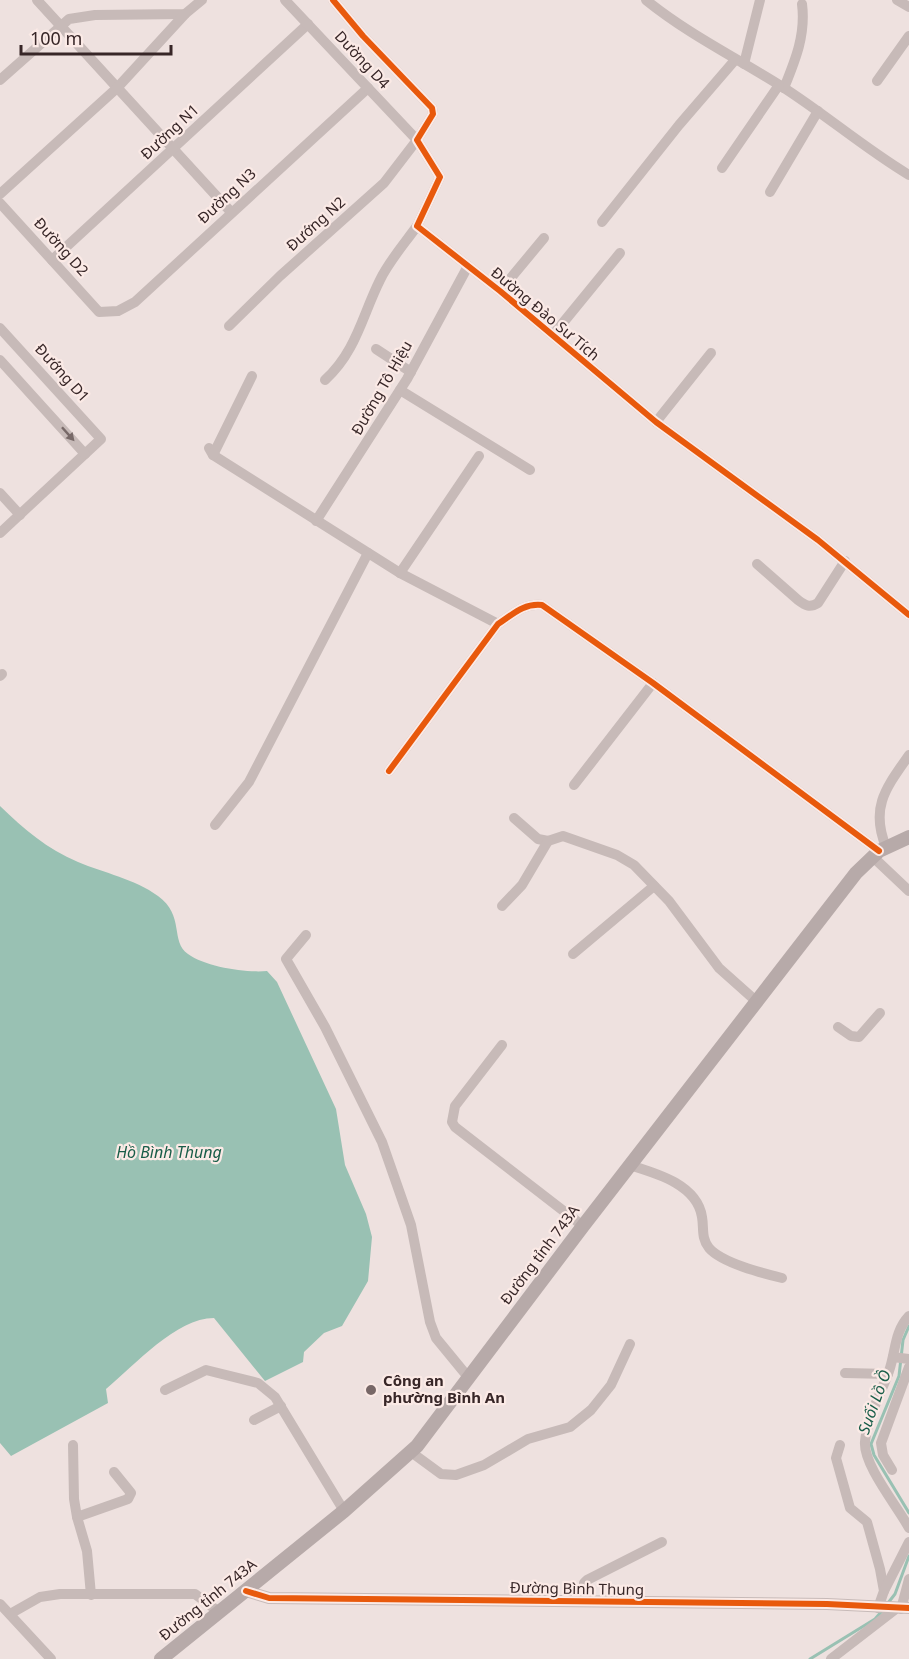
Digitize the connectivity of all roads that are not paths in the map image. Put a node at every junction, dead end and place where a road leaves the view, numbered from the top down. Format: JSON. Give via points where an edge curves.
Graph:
{"nodes":[{"id":1,"x":37,"y":0,"type":"edge"},
{"id":2,"x":202,"y":0,"type":"edge"},
{"id":3,"x":285,"y":0,"type":"edge"},
{"id":4,"x":333,"y":0,"type":"edge"},
{"id":5,"x":646,"y":0,"type":"edge"},
{"id":6,"x":760,"y":0,"type":"edge"},
{"id":7,"x":897,"y":0,"type":"edge"},
{"id":8,"x":802,"y":4,"type":"dead end"},
{"id":9,"x":909,"y":7,"type":"edge"},
{"id":10,"x":185,"y":14,"type":"junction"},
{"id":11,"x":308,"y":24,"type":"junction"},
{"id":12,"x":60,"y":26,"type":"junction"},
{"id":13,"x":909,"y":36,"type":"edge"},
{"id":14,"x":739,"y":62,"type":"junction"},
{"id":15,"x":0,"y":80,"type":"edge"},
{"id":16,"x":877,"y":81,"type":"dead end"},
{"id":17,"x":782,"y":87,"type":"junction"},
{"id":18,"x":117,"y":88,"type":"junction"},
{"id":19,"x":368,"y":88,"type":"junction"},
{"id":20,"x":818,"y":111,"type":"junction"},
{"id":21,"x":417,"y":140,"type":"junction"},
{"id":22,"x":173,"y":150,"type":"junction"},
{"id":23,"x":722,"y":168,"type":"dead end"},
{"id":24,"x":909,"y":175,"type":"edge"},
{"id":25,"x":770,"y":192,"type":"dead end"},
{"id":26,"x":0,"y":194,"type":"edge"},
{"id":27,"x":0,"y":203,"type":"edge"},
{"id":28,"x":231,"y":212,"type":"junction"},
{"id":29,"x":602,"y":222,"type":"dead end"},
{"id":30,"x":417,"y":226,"type":"junction"},
{"id":31,"x":544,"y":238,"type":"dead end"},
{"id":32,"x":620,"y":253,"type":"dead end"},
{"id":33,"x":52,"y":260,"type":"junction"},
{"id":34,"x":468,"y":266,"type":"junction"},
{"id":35,"x":500,"y":291,"type":"junction"},
{"id":36,"x":99,"y":312,"type":"joint"},
{"id":37,"x":229,"y":326,"type":"dead end"},
{"id":38,"x":0,"y":328,"type":"edge"},
{"id":39,"x":553,"y":335,"type":"junction"},
{"id":40,"x":376,"y":349,"type":"dead end"},
{"id":41,"x":711,"y":353,"type":"dead end"},
{"id":42,"x":0,"y":360,"type":"edge"},
{"id":43,"x":411,"y":372,"type":"junction"},
{"id":44,"x":252,"y":376,"type":"dead end"},
{"id":45,"x":325,"y":380,"type":"dead end"},
{"id":46,"x":400,"y":390,"type":"junction"},
{"id":47,"x":62,"y":396,"type":"junction"},
{"id":48,"x":47,"y":412,"type":"junction"},
{"id":49,"x":656,"y":422,"type":"junction"},
{"id":50,"x":85,"y":454,"type":"junction"},
{"id":51,"x":479,"y":456,"type":"dead end"},
{"id":52,"x":530,"y":470,"type":"dead end"},
{"id":53,"x":0,"y":492,"type":"edge"},
{"id":54,"x":20,"y":515,"type":"junction"},
{"id":55,"x":316,"y":521,"type":"junction"},
{"id":56,"x":0,"y":533,"type":"edge"},
{"id":57,"x":368,"y":554,"type":"junction"},
{"id":58,"x":845,"y":561,"type":"junction"},
{"id":59,"x":757,"y":564,"type":"dead end"},
{"id":60,"x":400,"y":573,"type":"junction"},
{"id":61,"x":909,"y":615,"type":"edge"},
{"id":62,"x":498,"y":624,"type":"junction"},
{"id":63,"x":653,"y":683,"type":"junction"},
{"id":64,"x":909,"y":755,"type":"edge"},
{"id":65,"x":389,"y":771,"type":"dead end"},
{"id":66,"x":574,"y":785,"type":"dead end"},
{"id":67,"x":514,"y":818,"type":"dead end"},
{"id":68,"x":215,"y":825,"type":"dead end"},
{"id":69,"x":909,"y":837,"type":"edge"},
{"id":70,"x":548,"y":841,"type":"junction"},
{"id":71,"x":879,"y":852,"type":"junction"},
{"id":72,"x":654,"y":886,"type":"junction"},
{"id":73,"x":909,"y":891,"type":"edge"},
{"id":74,"x":502,"y":906,"type":"dead end"},
{"id":75,"x":306,"y":935,"type":"dead end"},
{"id":76,"x":573,"y":954,"type":"dead end"},
{"id":77,"x":756,"y":1001,"type":"junction"},
{"id":78,"x":880,"y":1013,"type":"dead end"},
{"id":79,"x":838,"y":1027,"type":"dead end"},
{"id":80,"x":502,"y":1045,"type":"dead end"},
{"id":81,"x":629,"y":1165,"type":"junction"},
{"id":82,"x":583,"y":1226,"type":"junction"},
{"id":83,"x":782,"y":1278,"type":"dead end"},
{"id":84,"x":909,"y":1316,"type":"edge"},
{"id":85,"x":630,"y":1344,"type":"dead end"},
{"id":86,"x":893,"y":1357,"type":"junction"},
{"id":87,"x":909,"y":1362,"type":"edge"},
{"id":88,"x":845,"y":1373,"type":"dead end"},
{"id":89,"x":888,"y":1374,"type":"junction"},
{"id":90,"x":468,"y":1377,"type":"junction"},
{"id":91,"x":165,"y":1390,"type":"dead end"},
{"id":92,"x":281,"y":1406,"type":"junction"},
{"id":93,"x":254,"y":1420,"type":"dead end"},
{"id":94,"x":74,"y":1445,"type":"dead end"},
{"id":95,"x":840,"y":1445,"type":"dead end"},
{"id":96,"x":411,"y":1452,"type":"junction"},
{"id":97,"x":892,"y":1470,"type":"dead end"},
{"id":98,"x":114,"y":1472,"type":"dead end"},
{"id":99,"x":344,"y":1511,"type":"junction"},
{"id":100,"x":77,"y":1517,"type":"junction"},
{"id":101,"x":909,"y":1528,"type":"edge"},
{"id":102,"x":662,"y":1542,"type":"dead end"},
{"id":103,"x":909,"y":1542,"type":"edge"},
{"id":104,"x":909,"y":1579,"type":"edge"},
{"id":105,"x":246,"y":1591,"type":"junction"},
{"id":106,"x":884,"y":1591,"type":"junction"},
{"id":107,"x":91,"y":1595,"type":"junction"},
{"id":108,"x":584,"y":1601,"type":"junction"},
{"id":109,"x":0,"y":1604,"type":"edge"},
{"id":110,"x":894,"y":1608,"type":"edge"},
{"id":111,"x":219,"y":1612,"type":"junction"},
{"id":112,"x":10,"y":1614,"type":"junction"},
{"id":113,"x":51,"y":1659,"type":"edge"},
{"id":114,"x":160,"y":1659,"type":"edge"},
{"id":115,"x":831,"y":1659,"type":"edge"}],
"edges":[{"from":1,"to":12,"type":"street"},
{"from":2,"to":10,"type":"street"},
{"from":3,"to":11,"type":"street","name":"Dường D4"},
{"from":4,"to":21,"type":"street","via":[[432,108],[433,114]]},
{"from":5,"to":14,"type":"street","via":[[691,34]]},
{"from":6,"to":14,"type":"street"},
{"from":7,"to":9,"type":"street"},
{"from":8,"to":17,"type":"street","via":[[799,51]]},
{"from":10,"to":12,"type":"street","via":[[79,16]]},
{"from":10,"to":18,"type":"street"},
{"from":11,"to":19,"type":"street","name":"Dường D4"},
{"from":11,"to":22,"type":"street","name":"Đường N1"},
{"from":12,"to":15,"type":"street"},
{"from":12,"to":18,"type":"street"},
{"from":13,"to":16,"type":"street"},
{"from":14,"to":17,"type":"street"},
{"from":14,"to":29,"type":"street","via":[[679,125]]},
{"from":17,"to":20,"type":"street"},
{"from":17,"to":23,"type":"street"},
{"from":18,"to":22,"type":"street"},
{"from":18,"to":26,"type":"street"},
{"from":19,"to":21,"type":"street","name":"Dường D4"},
{"from":19,"to":28,"type":"street","name":"Đường N3"},
{"from":20,"to":24,"type":"street"},
{"from":20,"to":25,"type":"street"},
{"from":21,"to":30,"type":"street","via":[[440,177]]},
{"from":21,"to":37,"type":"street","name":"Đướng N2","via":[[384,183]]},
{"from":22,"to":28,"type":"street"},
{"from":22,"to":33,"type":"street","name":"Đường N1"},
{"from":27,"to":33,"type":"street","name":"Đường D2"},
{"from":28,"to":36,"type":"street","name":"Đường N3","via":[[135,302],[118,311]]},
{"from":30,"to":34,"type":"street","name":"Đường Đào Sư Tích"},
{"from":30,"to":45,"type":"street","via":[[381,278],[352,347]]},
{"from":31,"to":35,"type":"street"},
{"from":32,"to":39,"type":"street"},
{"from":33,"to":36,"type":"street","name":"Đường D2"},
{"from":34,"to":35,"type":"street","name":"Đường Đào Sư Tích"},
{"from":34,"to":43,"type":"street","name":"Đường Tô Hiệu"},
{"from":35,"to":39,"type":"street","name":"Đường Đào Sư Tích"},
{"from":38,"to":47,"type":"street","name":"Đướng D1"},
{"from":39,"to":49,"type":"street","name":"Đường Đào Sư Tích"},
{"from":40,"to":43,"type":"street"},
{"from":41,"to":49,"type":"street"},
{"from":42,"to":48,"type":"street"},
{"from":43,"to":46,"type":"street","name":"Đường Tô Hiệu"},
{"from":44,"to":55,"type":"street","via":[[211,452]]},
{"from":46,"to":52,"type":"street"},
{"from":46,"to":55,"type":"street","name":"Đường Tô Hiệu"},
{"from":47,"to":48,"type":"street"},
{"from":47,"to":50,"type":"street","name":"Đướng D1","via":[[101,439]]},
{"from":48,"to":50,"type":"street","one_way":true},
{"from":49,"to":58,"type":"street","name":"Đường Đào Sư Tích"},
{"from":50,"to":54,"type":"street"},
{"from":51,"to":60,"type":"street"},
{"from":53,"to":54,"type":"street"},
{"from":54,"to":56,"type":"street"},
{"from":55,"to":57,"type":"street"},
{"from":57,"to":60,"type":"street"},
{"from":57,"to":68,"type":"street","via":[[249,782]]},
{"from":58,"to":59,"type":"street","via":[[825,594],[812,606],[798,600]]},
{"from":58,"to":61,"type":"street","name":"Đường Đào Sư Tích"},
{"from":60,"to":62,"type":"street"},
{"from":62,"to":63,"type":"street","via":[[520,608],[543,605]]},
{"from":62,"to":65,"type":"street"},
{"from":63,"to":66,"type":"street"},
{"from":63,"to":71,"type":"street"},
{"from":64,"to":71,"type":"street","via":[[878,811]]},
{"from":67,"to":70,"type":"street","via":[[531,836]]},
{"from":69,"to":71,"type":"main road","name":"Đường tỉnh 743A"},
{"from":70,"to":72,"type":"street","via":[[563,836],[617,855],[634,865]]},
{"from":70,"to":74,"type":"street","via":[[522,885]]},
{"from":71,"to":73,"type":"street"},
{"from":71,"to":77,"type":"main road","name":"Đường tỉnh 743A","via":[[856,873]]},
{"from":72,"to":76,"type":"street"},
{"from":72,"to":77,"type":"street","via":[[719,968]]},
{"from":75,"to":90,"type":"street","via":[[286,959],[382,1142],[411,1225],[430,1322],[436,1338]]},
{"from":77,"to":81,"type":"main road","name":"Đường tỉnh 743A"},
{"from":78,"to":79,"type":"street","via":[[859,1037]]},
{"from":80,"to":82,"type":"street","via":[[455,1106],[452,1122]]},
{"from":81,"to":82,"type":"main road","name":"Đường tỉnh 743A"},
{"from":81,"to":83,"type":"street","via":[[668,1178],[696,1202],[702,1215],[704,1239],[713,1252]]},
{"from":82,"to":90,"type":"main road","name":"Đường tỉnh 743A"},
{"from":84,"to":86,"type":"street","via":[[900,1326]]},
{"from":85,"to":96,"type":"street","via":[[611,1385],[591,1410],[570,1427],[528,1439],[484,1465],[456,1475],[441,1474]]},
{"from":86,"to":87,"type":"street"},
{"from":86,"to":89,"type":"street"},
{"from":87,"to":97,"type":"street","via":[[881,1443]]},
{"from":88,"to":89,"type":"street"},
{"from":89,"to":101,"type":"street","via":[[864,1444],[871,1464]]},
{"from":90,"to":96,"type":"main road","name":"Đường tỉnh 743A"},
{"from":91,"to":92,"type":"street","via":[[206,1370],[258,1383]]},
{"from":92,"to":93,"type":"street"},
{"from":92,"to":99,"type":"street"},
{"from":94,"to":100,"type":"street"},
{"from":95,"to":106,"type":"street","via":[[836,1458],[850,1508],[867,1522]]},
{"from":96,"to":99,"type":"main road","name":"Đường tỉnh 743A"},
{"from":98,"to":100,"type":"street","via":[[131,1493],[128,1499]]},
{"from":99,"to":105,"type":"main road","name":"Đường tỉnh 743A"},
{"from":100,"to":107,"type":"street","via":[[87,1551]]},
{"from":102,"to":108,"type":"street","via":[[587,1580]]},
{"from":103,"to":106,"type":"street"},
{"from":104,"to":110,"type":"street"},
{"from":105,"to":108,"type":"street","name":"Đường Bình Thung","via":[[269,1598]]},
{"from":105,"to":111,"type":"main road","name":"Đường tỉnh 743A"},
{"from":106,"to":110,"type":"street"},
{"from":107,"to":111,"type":"street","via":[[195,1594]]},
{"from":107,"to":112,"type":"street","via":[[40,1597]]},
{"from":108,"to":110,"type":"street","name":"Đường Bình Thung"},
{"from":109,"to":112,"type":"street"},
{"from":110,"to":115,"type":"street"},
{"from":111,"to":114,"type":"main road","name":"Đường tỉnh 743A"},
{"from":112,"to":113,"type":"street"}]}
